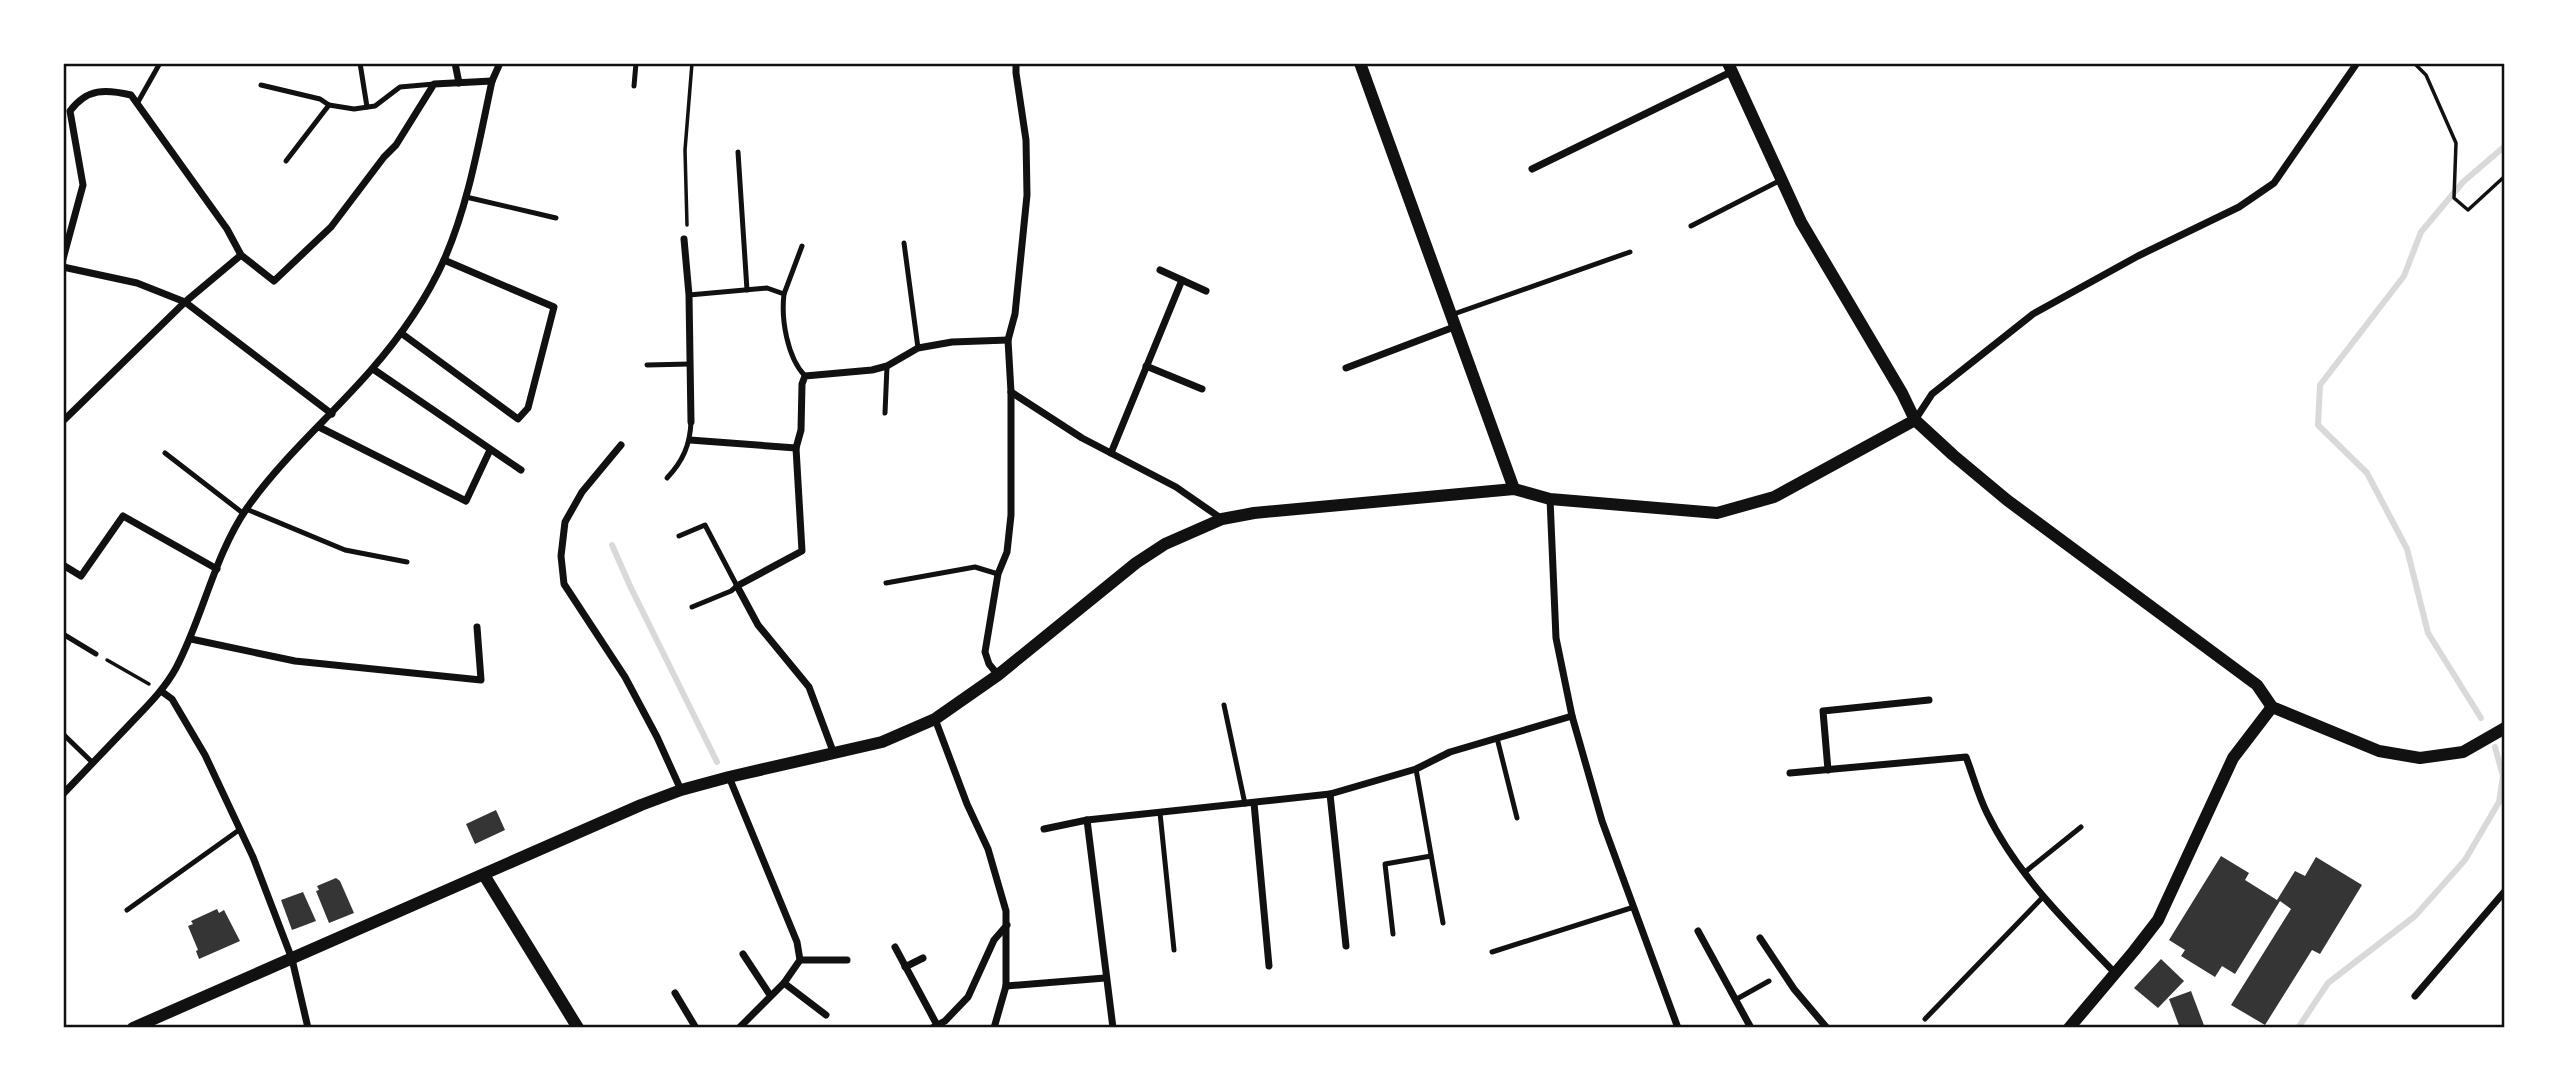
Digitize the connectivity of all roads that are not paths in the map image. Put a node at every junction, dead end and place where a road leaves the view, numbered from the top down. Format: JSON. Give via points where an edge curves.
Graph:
{"nodes":[{"id":1,"x":160,"y":63,"type":"edge"},
{"id":2,"x":360,"y":63,"type":"edge"},
{"id":3,"x":455,"y":63,"type":"edge"},
{"id":4,"x":500,"y":63,"type":"edge"},
{"id":5,"x":636,"y":63,"type":"edge"},
{"id":6,"x":1016,"y":63,"type":"edge"},
{"id":7,"x":1360,"y":63,"type":"edge"},
{"id":8,"x":2357,"y":63,"type":"edge"},
{"id":9,"x":1729,"y":68,"type":"edge"},
{"id":10,"x":492,"y":81,"type":"junction"},
{"id":11,"x":459,"y":83,"type":"junction"},
{"id":12,"x":434,"y":84,"type":"junction"},
{"id":13,"x":261,"y":85,"type":"dead end"},
{"id":14,"x":634,"y":86,"type":"dead end"},
{"id":15,"x":138,"y":103,"type":"junction"},
{"id":16,"x":329,"y":105,"type":"junction"},
{"id":17,"x":367,"y":107,"type":"junction"},
{"id":18,"x":738,"y":152,"type":"dead end"},
{"id":19,"x":286,"y":161,"type":"dead end"},
{"id":20,"x":1532,"y":169,"type":"dead end"},
{"id":21,"x":1781,"y":180,"type":"junction"},
{"id":22,"x":466,"y":197,"type":"junction"},
{"id":23,"x":556,"y":218,"type":"dead end"},
{"id":24,"x":1691,"y":226,"type":"dead end"},
{"id":25,"x":684,"y":239,"type":"road end"},
{"id":26,"x":904,"y":243,"type":"dead end"},
{"id":27,"x":802,"y":246,"type":"dead end"},
{"id":28,"x":1630,"y":252,"type":"dead end"},
{"id":29,"x":241,"y":254,"type":"junction"},
{"id":30,"x":63,"y":259,"type":"edge"},
{"id":31,"x":444,"y":260,"type":"junction"},
{"id":32,"x":63,"y":267,"type":"edge"},
{"id":33,"x":1160,"y":270,"type":"dead end"},
{"id":34,"x":1182,"y":280,"type":"junction"},
{"id":35,"x":747,"y":290,"type":"junction"},
{"id":36,"x":1206,"y":291,"type":"dead end"},
{"id":37,"x":784,"y":294,"type":"junction"},
{"id":38,"x":689,"y":295,"type":"junction"},
{"id":39,"x":185,"y":302,"type":"junction"},
{"id":40,"x":1452,"y":321,"type":"junction"},
{"id":41,"x":401,"y":333,"type":"junction"},
{"id":42,"x":1007,"y":340,"type":"junction"},
{"id":43,"x":918,"y":348,"type":"junction"},
{"id":44,"x":690,"y":364,"type":"junction"},
{"id":45,"x":647,"y":365,"type":"dead end"},
{"id":46,"x":887,"y":366,"type":"junction"},
{"id":47,"x":1146,"y":366,"type":"junction"},
{"id":48,"x":1346,"y":368,"type":"dead end"},
{"id":49,"x":373,"y":369,"type":"junction"},
{"id":50,"x":805,"y":376,"type":"junction"},
{"id":51,"x":1202,"y":390,"type":"dead end"},
{"id":52,"x":1011,"y":392,"type":"junction"},
{"id":53,"x":885,"y":413,"type":"dead end"},
{"id":54,"x":332,"y":414,"type":"junction"},
{"id":55,"x":1915,"y":420,"type":"junction"},
{"id":56,"x":63,"y":421,"type":"edge"},
{"id":57,"x":691,"y":422,"type":"joint"},
{"id":58,"x":319,"y":427,"type":"junction"},
{"id":59,"x":690,"y":440,"type":"junction"},
{"id":60,"x":621,"y":445,"type":"dead end"},
{"id":61,"x":796,"y":448,"type":"junction"},
{"id":62,"x":490,"y":450,"type":"junction"},
{"id":63,"x":165,"y":453,"type":"dead end"},
{"id":64,"x":1111,"y":453,"type":"junction"},
{"id":65,"x":521,"y":470,"type":"dead end"},
{"id":66,"x":667,"y":478,"type":"dead end"},
{"id":67,"x":1514,"y":489,"type":"junction"},
{"id":68,"x":1550,"y":499,"type":"junction"},
{"id":69,"x":245,"y":512,"type":"junction"},
{"id":70,"x":1222,"y":519,"type":"junction"},
{"id":71,"x":679,"y":536,"type":"dead end"},
{"id":72,"x":407,"y":562,"type":"dead end"},
{"id":73,"x":63,"y":565,"type":"edge"},
{"id":74,"x":217,"y":569,"type":"junction"},
{"id":75,"x":998,"y":574,"type":"junction"},
{"id":76,"x":886,"y":583,"type":"dead end"},
{"id":77,"x":737,"y":586,"type":"junction"},
{"id":78,"x":692,"y":607,"type":"dead end"},
{"id":79,"x":477,"y":627,"type":"dead end"},
{"id":80,"x":63,"y":634,"type":"edge"},
{"id":81,"x":191,"y":639,"type":"junction"},
{"id":82,"x":96,"y":654,"type":"road end"},
{"id":83,"x":998,"y":675,"type":"junction"},
{"id":84,"x":161,"y":691,"type":"junction"},
{"id":85,"x":1929,"y":700,"type":"dead end"},
{"id":86,"x":1224,"y":705,"type":"dead end"},
{"id":87,"x":2272,"y":707,"type":"junction"},
{"id":88,"x":1572,"y":716,"type":"junction"},
{"id":89,"x":935,"y":719,"type":"junction"},
{"id":90,"x":2505,"y":729,"type":"edge"},
{"id":91,"x":63,"y":734,"type":"edge"},
{"id":92,"x":1497,"y":738,"type":"junction"},
{"id":93,"x":834,"y":754,"type":"junction"},
{"id":94,"x":93,"y":763,"type":"junction"},
{"id":95,"x":1416,"y":769,"type":"junction"},
{"id":96,"x":1828,"y":771,"type":"junction"},
{"id":97,"x":1790,"y":773,"type":"dead end"},
{"id":98,"x":729,"y":777,"type":"junction"},
{"id":99,"x":681,"y":790,"type":"junction"},
{"id":100,"x":63,"y":794,"type":"edge"},
{"id":101,"x":1330,"y":794,"type":"junction"},
{"id":102,"x":1250,"y":803,"type":"junction"},
{"id":103,"x":1160,"y":813,"type":"junction"},
{"id":104,"x":1517,"y":818,"type":"dead end"},
{"id":105,"x":1087,"y":820,"type":"junction"},
{"id":106,"x":2081,"y":827,"type":"dead end"},
{"id":107,"x":1044,"y":829,"type":"dead end"},
{"id":108,"x":239,"y":830,"type":"junction"},
{"id":109,"x":1431,"y":856,"type":"junction"},
{"id":110,"x":2025,"y":872,"type":"junction"},
{"id":111,"x":484,"y":875,"type":"junction"},
{"id":112,"x":2505,"y":891,"type":"edge"},
{"id":113,"x":2043,"y":897,"type":"junction"},
{"id":114,"x":1634,"y":907,"type":"junction"},
{"id":115,"x":127,"y":910,"type":"dead end"},
{"id":116,"x":1443,"y":923,"type":"dead end"},
{"id":117,"x":1007,"y":925,"type":"junction"},
{"id":118,"x":1698,"y":931,"type":"dead end"},
{"id":119,"x":1392,"y":934,"type":"dead end"},
{"id":120,"x":1760,"y":937,"type":"dead end"},
{"id":121,"x":1346,"y":946,"type":"dead end"},
{"id":122,"x":895,"y":947,"type":"dead end"},
{"id":123,"x":1174,"y":950,"type":"dead end"},
{"id":124,"x":1492,"y":952,"type":"dead end"},
{"id":125,"x":743,"y":954,"type":"dead end"},
{"id":126,"x":923,"y":958,"type":"dead end"},
{"id":127,"x":292,"y":959,"type":"junction"},
{"id":128,"x":800,"y":960,"type":"junction"},
{"id":129,"x":848,"y":960,"type":"dead end"},
{"id":130,"x":1269,"y":966,"type":"dead end"},
{"id":131,"x":905,"y":967,"type":"junction"},
{"id":132,"x":2115,"y":973,"type":"junction"},
{"id":133,"x":1105,"y":978,"type":"junction"},
{"id":134,"x":1769,"y":981,"type":"dead end"},
{"id":135,"x":784,"y":983,"type":"junction"},
{"id":136,"x":1006,"y":986,"type":"junction"},
{"id":137,"x":675,"y":993,"type":"dead end"},
{"id":138,"x":770,"y":995,"type":"junction"},
{"id":139,"x":2415,"y":996,"type":"dead end"},
{"id":140,"x":1735,"y":1000,"type":"junction"},
{"id":141,"x":825,"y":1015,"type":"dead end"},
{"id":142,"x":1925,"y":1019,"type":"dead end"},
{"id":143,"x":935,"y":1027,"type":"edge"},
{"id":144,"x":133,"y":1028,"type":"edge"},
{"id":145,"x":308,"y":1028,"type":"edge"},
{"id":146,"x":578,"y":1028,"type":"edge"},
{"id":147,"x":696,"y":1028,"type":"edge"},
{"id":148,"x":739,"y":1028,"type":"edge"},
{"id":149,"x":995,"y":1028,"type":"edge"},
{"id":150,"x":1113,"y":1028,"type":"edge"},
{"id":151,"x":1678,"y":1028,"type":"edge"},
{"id":152,"x":1751,"y":1028,"type":"edge"},
{"id":153,"x":1828,"y":1028,"type":"edge"},
{"id":154,"x":2069,"y":1028,"type":"edge"}],
"edges":[{"from":1,"to":15,"type":"lane"},
{"from":2,"to":17,"type":"lane"},
{"from":3,"to":11,"type":"street"},
{"from":4,"to":10,"type":"street"},
{"from":5,"to":14,"type":"lane"},
{"from":6,"to":42,"type":"street","via":[[1026,140],[1027,195],[1015,314]]},
{"from":7,"to":40,"type":"street"},
{"from":8,"to":55,"type":"street","via":[[2274,183],[2239,208],[2137,256],[2033,314],[1932,394]]},
{"from":9,"to":20,"type":"street"},
{"from":9,"to":21,"type":"street"},
{"from":10,"to":11,"type":"street"},
{"from":10,"to":22,"type":"street"},
{"from":11,"to":12,"type":"street"},
{"from":12,"to":17,"type":"lane","via":[[400,87]]},
{"from":12,"to":29,"type":"street","via":[[396,145],[331,227],[274,281]]},
{"from":13,"to":16,"type":"lane"},
{"from":15,"to":29,"type":"street"},
{"from":15,"to":30,"type":"street","via":[[131,94],[108,90],[78,100],[70,111],[83,185]]},
{"from":16,"to":17,"type":"lane"},
{"from":16,"to":19,"type":"lane"},
{"from":18,"to":35,"type":"lane"},
{"from":21,"to":24,"type":"lane"},
{"from":21,"to":55,"type":"street"},
{"from":22,"to":23,"type":"lane"},
{"from":22,"to":31,"type":"street"},
{"from":25,"to":38,"type":"street"},
{"from":26,"to":43,"type":"lane"},
{"from":27,"to":37,"type":"lane"},
{"from":28,"to":40,"type":"lane"},
{"from":29,"to":39,"type":"street"},
{"from":31,"to":41,"type":"street"},
{"from":31,"to":41,"type":"street","via":[[554,307],[528,408],[518,419]]},
{"from":32,"to":39,"type":"street","via":[[137,284]]},
{"from":33,"to":34,"type":"street"},
{"from":34,"to":36,"type":"street"},
{"from":34,"to":47,"type":"street"},
{"from":35,"to":37,"type":"lane","via":[[767,288]]},
{"from":35,"to":38,"type":"lane"},
{"from":37,"to":50,"type":"lane","via":[[787,336],[796,367]]},
{"from":38,"to":44,"type":"street"},
{"from":39,"to":54,"type":"street"},
{"from":39,"to":56,"type":"street"},
{"from":40,"to":48,"type":"street"},
{"from":40,"to":67,"type":"street"},
{"from":41,"to":49,"type":"street"},
{"from":42,"to":43,"type":"street"},
{"from":42,"to":52,"type":"street"},
{"from":43,"to":46,"type":"street"},
{"from":44,"to":45,"type":"lane"},
{"from":44,"to":57,"type":"street"},
{"from":46,"to":50,"type":"street"},
{"from":46,"to":53,"type":"lane"},
{"from":47,"to":51,"type":"street"},
{"from":47,"to":64,"type":"street"},
{"from":49,"to":54,"type":"street"},
{"from":49,"to":62,"type":"street"},
{"from":50,"to":61,"type":"street"},
{"from":52,"to":64,"type":"street"},
{"from":52,"to":75,"type":"street","via":[[1011,516],[1007,552]]},
{"from":54,"to":58,"type":"street"},
{"from":55,"to":68,"type":"street","via":[[1774,497],[1717,513]]},
{"from":55,"to":87,"type":"street","via":[[2007,500],[2257,685]]},
{"from":57,"to":59,"type":"lane"},
{"from":58,"to":62,"type":"street","via":[[466,501]]},
{"from":58,"to":69,"type":"street","via":[[269,479]]},
{"from":59,"to":61,"type":"street"},
{"from":59,"to":66,"type":"lane","via":[[681,463]]},
{"from":60,"to":99,"type":"street","via":[[582,492],[565,522],[564,584],[625,677]]},
{"from":61,"to":77,"type":"street","via":[[802,551]]},
{"from":62,"to":65,"type":"street"},
{"from":63,"to":69,"type":"lane"},
{"from":64,"to":70,"type":"street","via":[[1177,487]]},
{"from":67,"to":68,"type":"street"},
{"from":67,"to":70,"type":"street"},
{"from":68,"to":88,"type":"street","via":[[1556,638]]},
{"from":69,"to":72,"type":"lane","via":[[345,550]]},
{"from":69,"to":74,"type":"street"},
{"from":70,"to":83,"type":"street","via":[[1165,544],[1136,563]]},
{"from":71,"to":77,"type":"lane","via":[[705,525]]},
{"from":73,"to":74,"type":"street","via":[[81,576],[123,516]]},
{"from":74,"to":81,"type":"street"},
{"from":75,"to":76,"type":"lane","via":[[975,567]]},
{"from":75,"to":83,"type":"street","via":[[985,652]]},
{"from":77,"to":78,"type":"lane"},
{"from":77,"to":93,"type":"street","via":[[758,625],[809,687]]},
{"from":79,"to":81,"type":"street","via":[[481,680],[295,661]]},
{"from":80,"to":82,"type":"lane"},
{"from":81,"to":84,"type":"street"},
{"from":83,"to":89,"type":"street"},
{"from":84,"to":94,"type":"street"},
{"from":84,"to":108,"type":"street","via":[[172,699],[205,755]]},
{"from":85,"to":96,"type":"street","via":[[1823,711]]},
{"from":86,"to":102,"type":"lane"},
{"from":87,"to":90,"type":"street","via":[[2379,751],[2420,758],[2463,752]]},
{"from":87,"to":132,"type":"street","via":[[2233,758],[2158,920]]},
{"from":88,"to":92,"type":"street"},
{"from":88,"to":114,"type":"street","via":[[1602,821]]},
{"from":89,"to":93,"type":"street","via":[[882,742]]},
{"from":89,"to":117,"type":"street","via":[[988,849]]},
{"from":91,"to":94,"type":"lane"},
{"from":92,"to":95,"type":"street","via":[[1450,752]]},
{"from":92,"to":104,"type":"lane"},
{"from":93,"to":98,"type":"street"},
{"from":94,"to":100,"type":"street"},
{"from":95,"to":101,"type":"street"},
{"from":95,"to":109,"type":"lane"},
{"from":96,"to":97,"type":"street"},
{"from":96,"to":110,"type":"street","via":[[1966,757],[1987,813]]},
{"from":98,"to":99,"type":"street"},
{"from":98,"to":128,"type":"street","via":[[797,942]]},
{"from":99,"to":111,"type":"street"},
{"from":101,"to":102,"type":"street"},
{"from":101,"to":121,"type":"street"},
{"from":102,"to":103,"type":"street"},
{"from":102,"to":130,"type":"street"},
{"from":103,"to":105,"type":"street"},
{"from":103,"to":123,"type":"lane"},
{"from":105,"to":107,"type":"street"},
{"from":105,"to":133,"type":"street"},
{"from":106,"to":110,"type":"lane"},
{"from":108,"to":115,"type":"lane"},
{"from":108,"to":127,"type":"street"},
{"from":109,"to":116,"type":"lane"},
{"from":109,"to":119,"type":"lane","via":[[1384,864]]},
{"from":110,"to":113,"type":"street"},
{"from":111,"to":127,"type":"street"},
{"from":111,"to":146,"type":"street"},
{"from":112,"to":139,"type":"street"},
{"from":113,"to":132,"type":"street"},
{"from":113,"to":142,"type":"lane"},
{"from":114,"to":124,"type":"lane"},
{"from":114,"to":151,"type":"street"},
{"from":117,"to":136,"type":"street"},
{"from":117,"to":143,"type":"street","via":[[994,940],[968,998]]},
{"from":118,"to":140,"type":"street"},
{"from":120,"to":153,"type":"street","via":[[1794,989]]},
{"from":122,"to":131,"type":"street"},
{"from":125,"to":138,"type":"street"},
{"from":126,"to":131,"type":"street"},
{"from":127,"to":144,"type":"street"},
{"from":127,"to":145,"type":"street"},
{"from":128,"to":129,"type":"street"},
{"from":128,"to":135,"type":"street"},
{"from":131,"to":143,"type":"street"},
{"from":132,"to":154,"type":"street"},
{"from":133,"to":136,"type":"street"},
{"from":133,"to":150,"type":"street"},
{"from":134,"to":140,"type":"lane"},
{"from":135,"to":138,"type":"street"},
{"from":135,"to":141,"type":"street"},
{"from":136,"to":149,"type":"street"},
{"from":137,"to":147,"type":"street"},
{"from":138,"to":148,"type":"street"},
{"from":140,"to":152,"type":"street"}]}
